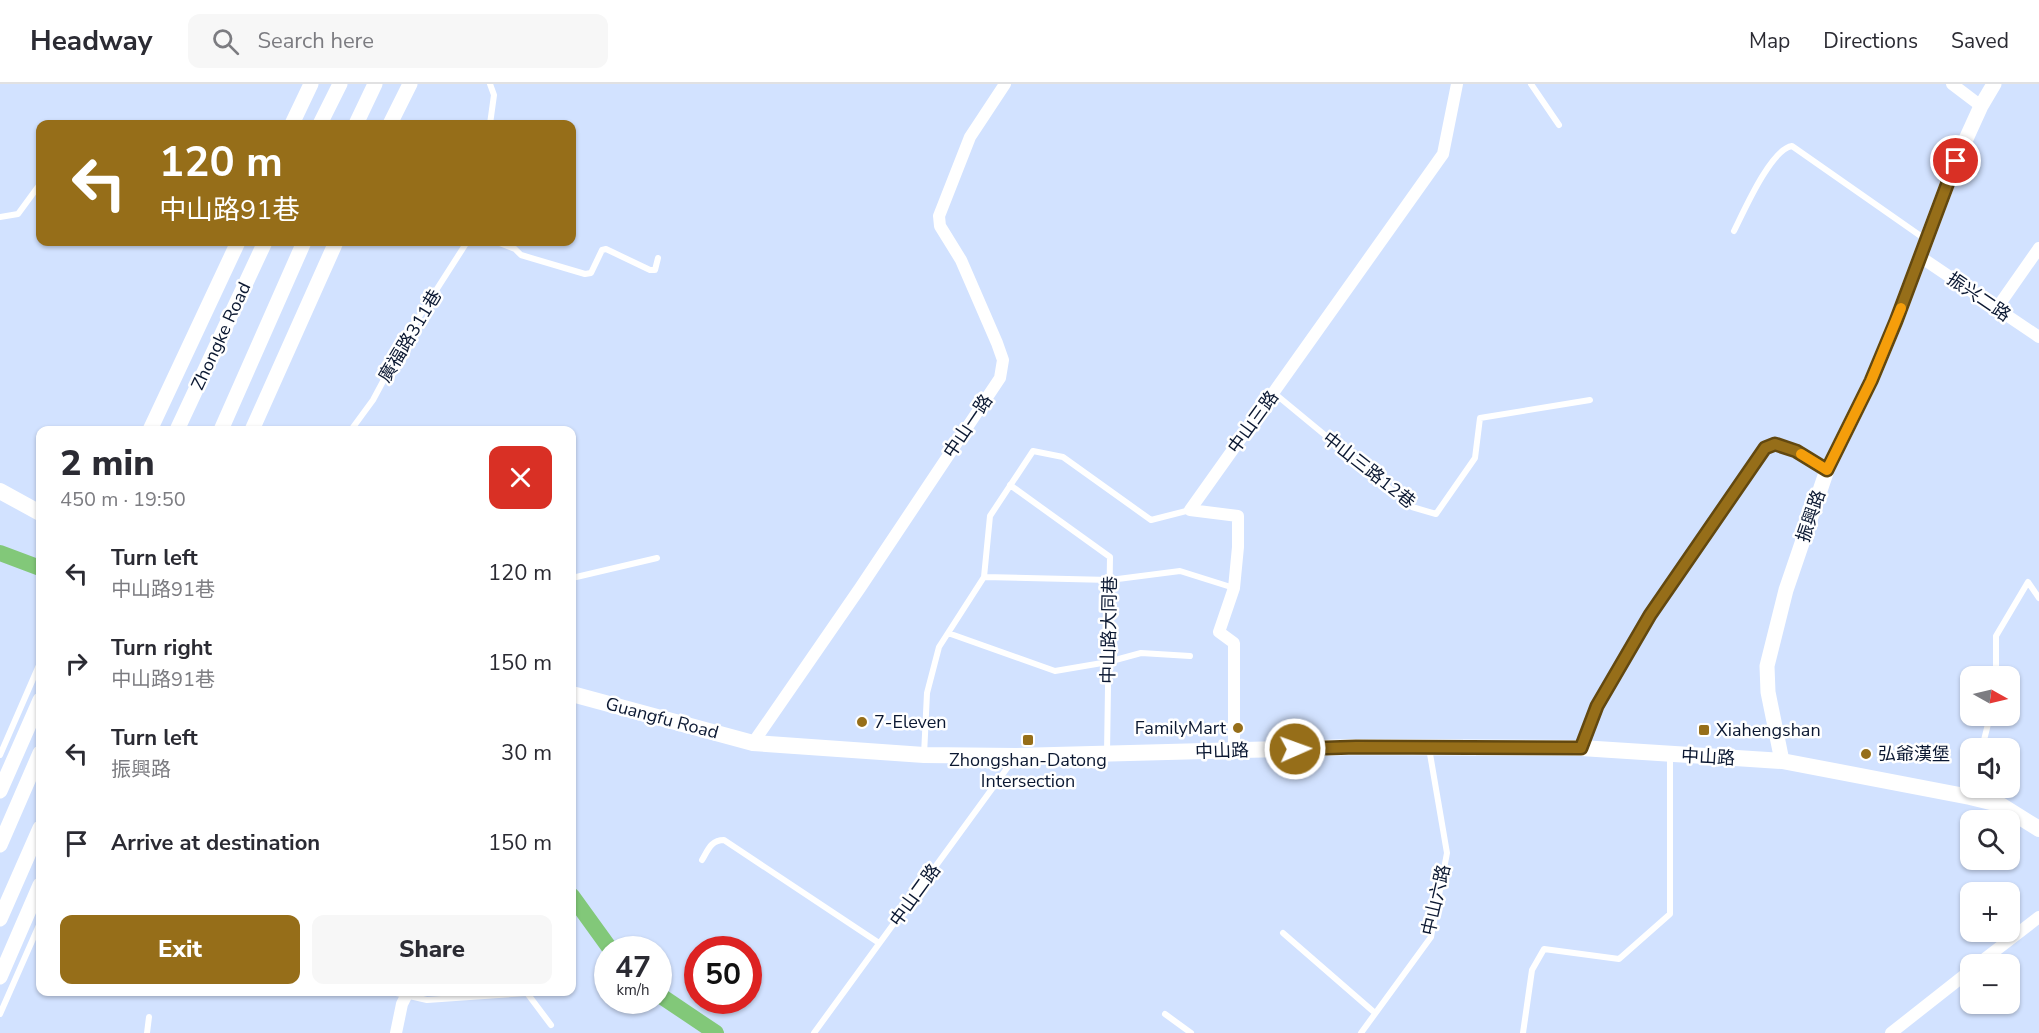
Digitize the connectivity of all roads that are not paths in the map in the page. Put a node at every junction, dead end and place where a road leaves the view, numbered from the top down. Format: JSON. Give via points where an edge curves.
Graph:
{"nodes":[{"id":1,"x":311,"y":84,"type":"edge"},
{"id":2,"x":340,"y":84,"type":"edge"},
{"id":3,"x":375,"y":84,"type":"edge"},
{"id":4,"x":411,"y":84,"type":"edge"},
{"id":5,"x":490,"y":84,"type":"edge"},
{"id":6,"x":1005,"y":84,"type":"edge"},
{"id":7,"x":1457,"y":84,"type":"edge"},
{"id":8,"x":1532,"y":84,"type":"edge"},
{"id":9,"x":1952,"y":84,"type":"edge"},
{"id":10,"x":1994,"y":84,"type":"edge"},
{"id":11,"x":1981,"y":106,"type":"junction"},
{"id":12,"x":294,"y":120,"type":"edge"},
{"id":13,"x":323,"y":120,"type":"edge"},
{"id":14,"x":358,"y":120,"type":"edge"},
{"id":15,"x":392,"y":120,"type":"edge"},
{"id":16,"x":491,"y":120,"type":"edge"},
{"id":17,"x":1559,"y":125,"type":"dead end"},
{"id":18,"x":36,"y":189,"type":"edge"},
{"id":19,"x":0,"y":217,"type":"edge"},
{"id":20,"x":1734,"y":231,"type":"dead end"},
{"id":21,"x":1926,"y":239,"type":"junction"},
{"id":22,"x":236,"y":246,"type":"edge"},
{"id":23,"x":264,"y":246,"type":"edge"},
{"id":24,"x":302,"y":246,"type":"edge"},
{"id":25,"x":334,"y":246,"type":"edge"},
{"id":26,"x":464,"y":246,"type":"edge"},
{"id":27,"x":507,"y":246,"type":"edge"},
{"id":28,"x":2039,"y":248,"type":"edge"},
{"id":29,"x":1919,"y":256,"type":"junction"},
{"id":30,"x":658,"y":258,"type":"dead end"},
{"id":31,"x":1997,"y":308,"type":"junction"},
{"id":32,"x":2039,"y":338,"type":"edge"},
{"id":33,"x":1274,"y":393,"type":"junction"},
{"id":34,"x":1590,"y":400,"type":"dead end"},
{"id":35,"x":152,"y":426,"type":"edge"},
{"id":36,"x":179,"y":426,"type":"edge"},
{"id":37,"x":223,"y":426,"type":"edge"},
{"id":38,"x":254,"y":426,"type":"edge"},
{"id":39,"x":354,"y":426,"type":"edge"},
{"id":40,"x":1827,"y":470,"type":"junction"},
{"id":41,"x":1010,"y":485,"type":"junction"},
{"id":42,"x":0,"y":491,"type":"edge"},
{"id":43,"x":1190,"y":510,"type":"junction"},
{"id":44,"x":36,"y":511,"type":"edge"},
{"id":45,"x":657,"y":558,"type":"dead end"},
{"id":46,"x":576,"y":577,"type":"edge"},
{"id":47,"x":984,"y":577,"type":"junction"},
{"id":48,"x":1110,"y":580,"type":"junction"},
{"id":49,"x":1234,"y":588,"type":"junction"},
{"id":50,"x":2039,"y":598,"type":"edge"},
{"id":51,"x":948,"y":633,"type":"junction"},
{"id":52,"x":1190,"y":656,"type":"dead end"},
{"id":53,"x":1108,"y":662,"type":"junction"},
{"id":54,"x":1996,"y":666,"type":"edge"},
{"id":55,"x":36,"y":672,"type":"edge"},
{"id":56,"x":576,"y":695,"type":"edge"},
{"id":57,"x":36,"y":709,"type":"edge"},
{"id":58,"x":753,"y":743,"type":"junction"},
{"id":59,"x":1429,"y":747,"type":"junction"},
{"id":60,"x":1581,"y":748,"type":"junction"},
{"id":61,"x":1234,"y":751,"type":"junction"},
{"id":62,"x":1107,"y":754,"type":"junction"},
{"id":63,"x":0,"y":755,"type":"edge"},
{"id":64,"x":924,"y":755,"type":"junction"},
{"id":65,"x":1670,"y":755,"type":"junction"},
{"id":66,"x":1016,"y":756,"type":"junction"},
{"id":67,"x":1782,"y":761,"type":"junction"},
{"id":68,"x":36,"y":762,"type":"edge"},
{"id":69,"x":0,"y":790,"type":"edge"},
{"id":70,"x":1960,"y":790,"type":"edge"},
{"id":71,"x":1986,"y":798,"type":"edge"},
{"id":72,"x":2039,"y":829,"type":"edge"},
{"id":73,"x":36,"y":837,"type":"edge"},
{"id":74,"x":0,"y":845,"type":"edge"},
{"id":75,"x":702,"y":860,"type":"dead end"},
{"id":76,"x":36,"y":894,"type":"edge"},
{"id":77,"x":2039,"y":917,"type":"edge"},
{"id":78,"x":0,"y":919,"type":"edge"},
{"id":79,"x":36,"y":932,"type":"edge"},
{"id":80,"x":1283,"y":933,"type":"dead end"},
{"id":81,"x":879,"y":943,"type":"junction"},
{"id":82,"x":1991,"y":954,"type":"edge"},
{"id":83,"x":0,"y":977,"type":"edge"},
{"id":84,"x":1960,"y":979,"type":"edge"},
{"id":85,"x":407,"y":996,"type":"edge"},
{"id":86,"x":414,"y":996,"type":"edge"},
{"id":87,"x":485,"y":996,"type":"edge"},
{"id":88,"x":530,"y":996,"type":"edge"},
{"id":89,"x":1375,"y":1013,"type":"junction"},
{"id":90,"x":0,"y":1014,"type":"edge"},
{"id":91,"x":1165,"y":1014,"type":"dead end"},
{"id":92,"x":149,"y":1017,"type":"dead end"},
{"id":93,"x":550,"y":1025,"type":"dead end"},
{"id":94,"x":147,"y":1033,"type":"edge"},
{"id":95,"x":396,"y":1033,"type":"edge"},
{"id":96,"x":814,"y":1033,"type":"edge"},
{"id":97,"x":1191,"y":1033,"type":"edge"},
{"id":98,"x":1361,"y":1033,"type":"edge"},
{"id":99,"x":1523,"y":1033,"type":"edge"},
{"id":100,"x":1891,"y":1033,"type":"edge"}],
"edges":[{"from":1,"to":12,"type":"street"},
{"from":2,"to":13,"type":"street"},
{"from":3,"to":14,"type":"street"},
{"from":4,"to":15,"type":"street"},
{"from":5,"to":16,"type":"lane","via":[[494,94]]},
{"from":6,"to":58,"type":"street","name":"中山一路","via":[[970,137],[939,216],[940,226],[961,260],[1003,360],[999,378]]},
{"from":7,"to":33,"type":"street","name":"中山三路","via":[[1443,154]]},
{"from":8,"to":17,"type":"lane"},
{"from":9,"to":11,"type":"street"},
{"from":10,"to":11,"type":"street","name":"振興路"},
{"from":11,"to":21,"type":"street","name":"振興路"},
{"from":18,"to":19,"type":"lane","via":[[18,214]]},
{"from":20,"to":21,"type":"lane","via":[[1772,160],[1792,146]]},
{"from":21,"to":29,"type":"street","name":"振興路"},
{"from":22,"to":35,"type":"street","name":"Zhongke Road"},
{"from":23,"to":36,"type":"street","name":"Zhongke Road"},
{"from":24,"to":37,"type":"street","name":"Zhongke Road"},
{"from":25,"to":38,"type":"street"},
{"from":26,"to":39,"type":"lane","name":"廣福路311巷"},
{"from":27,"to":30,"type":"lane","via":[[521,255],[585,274],[591,273],[606,249],[650,270],[655,270]]},
{"from":28,"to":31,"type":"street"},
{"from":29,"to":31,"type":"street","name":"振兴二路"},
{"from":29,"to":40,"type":"street","name":"振興路","via":[[1871,381]]},
{"from":31,"to":32,"type":"street","name":"振兴二路"},
{"from":33,"to":34,"type":"lane","name":"中山三路12巷","via":[[1412,507],[1436,514],[1475,458],[1480,418]]},
{"from":33,"to":43,"type":"street","name":"中山三路"},
{"from":40,"to":60,"type":"street","via":[[1796,451],[1775,444],[1765,448],[1650,615],[1597,706]]},
{"from":40,"to":67,"type":"street","name":"振興路","via":[[1786,590],[1767,666],[1768,692]]},
{"from":41,"to":43,"type":"lane","via":[[1033,451],[1063,457],[1151,520]]},
{"from":41,"to":47,"type":"lane","via":[[990,516]]},
{"from":41,"to":48,"type":"lane","name":"中山路大同巷","via":[[1110,557]]},
{"from":42,"to":44,"type":"main road"},
{"from":43,"to":49,"type":"street","via":[[1238,516]]},
{"from":45,"to":46,"type":"lane"},
{"from":47,"to":48,"type":"lane"},
{"from":47,"to":51,"type":"lane"},
{"from":48,"to":49,"type":"lane","via":[[1180,571]]},
{"from":48,"to":53,"type":"lane","name":"中山路大同巷"},
{"from":49,"to":61,"type":"street","via":[[1219,632],[1234,643]]},
{"from":50,"to":54,"type":"lane","via":[[2028,582],[1996,636]]},
{"from":51,"to":53,"type":"lane","via":[[1054,671]]},
{"from":51,"to":64,"type":"lane","via":[[939,646],[927,693]]},
{"from":52,"to":53,"type":"lane","via":[[1141,652]]},
{"from":53,"to":62,"type":"lane","name":"中山路大同巷"},
{"from":55,"to":63,"type":"lane"},
{"from":56,"to":58,"type":"main road","name":"Guangfu Road"},
{"from":57,"to":69,"type":"street"},
{"from":58,"to":64,"type":"main road","name":"中山路"},
{"from":59,"to":60,"type":"main road","name":"中山路"},
{"from":59,"to":61,"type":"main road","name":"中山路"},
{"from":59,"to":89,"type":"lane","name":"中山六路","via":[[1447,853],[1431,937]]},
{"from":60,"to":65,"type":"main road","name":"中山路"},
{"from":61,"to":62,"type":"main road","name":"中山路"},
{"from":62,"to":66,"type":"main road","name":"中山路"},
{"from":64,"to":66,"type":"main road","name":"中山路"},
{"from":65,"to":67,"type":"main road","name":"中山路"},
{"from":65,"to":99,"type":"lane","via":[[1670,914],[1619,959],[1544,949],[1532,970]]},
{"from":66,"to":81,"type":"lane","name":"中山二路"},
{"from":67,"to":70,"type":"main road","name":"中山路"},
{"from":68,"to":74,"type":"street"},
{"from":71,"to":72,"type":"main road","name":"中山路"},
{"from":73,"to":78,"type":"street"},
{"from":75,"to":81,"type":"lane","via":[[716,840],[731,843]]},
{"from":76,"to":83,"type":"street"},
{"from":77,"to":82,"type":"street"},
{"from":79,"to":90,"type":"lane"},
{"from":80,"to":89,"type":"lane"},
{"from":81,"to":96,"type":"lane","name":"中山二路"},
{"from":84,"to":100,"type":"street"},
{"from":85,"to":95,"type":"street"},
{"from":86,"to":87,"type":"lane","via":[[427,1000]]},
{"from":88,"to":93,"type":"lane"},
{"from":89,"to":98,"type":"lane","name":"中山六路"},
{"from":91,"to":97,"type":"lane"},
{"from":92,"to":94,"type":"lane"}]}
